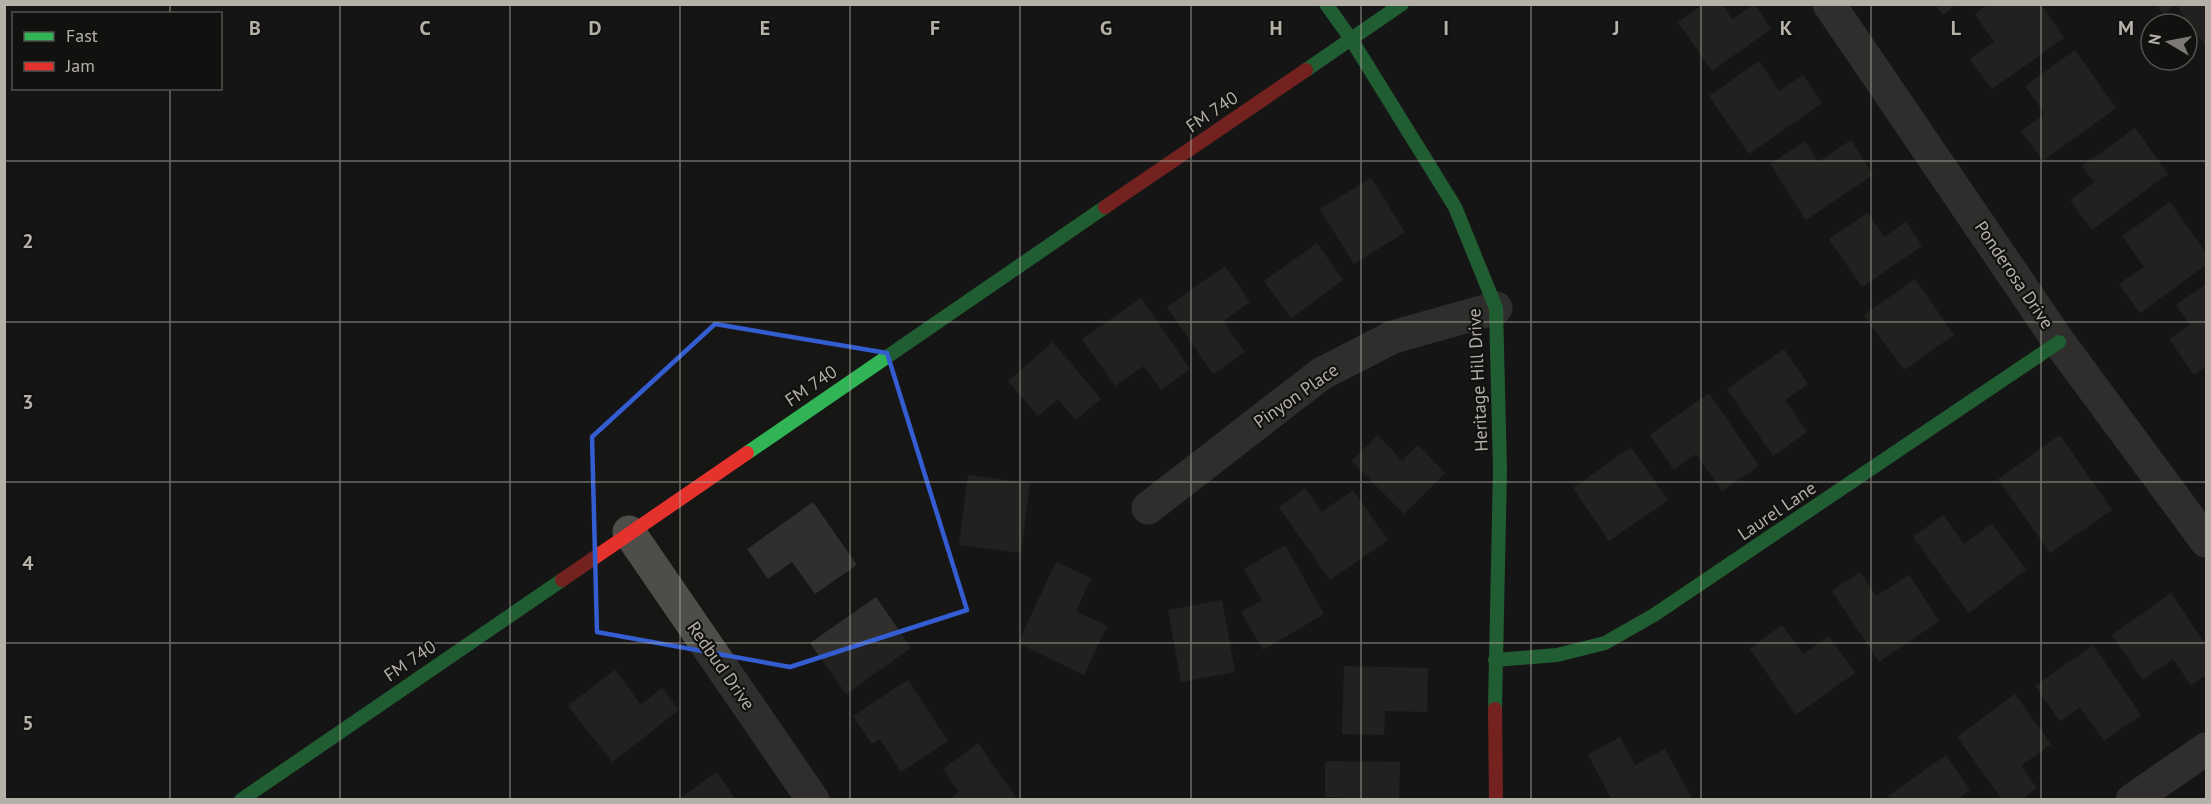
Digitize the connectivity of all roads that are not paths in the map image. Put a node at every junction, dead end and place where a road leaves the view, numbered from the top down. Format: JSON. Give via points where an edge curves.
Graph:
{"nodes":[{"id":1,"x":1326,"y":4,"type":"edge"},
{"id":2,"x":1402,"y":4,"type":"edge"},
{"id":3,"x":1829,"y":4,"type":"edge"},
{"id":4,"x":1350,"y":39,"type":"junction"},
{"id":5,"x":1496,"y":308,"type":"junction"},
{"id":6,"x":2059,"y":342,"type":"junction"},
{"id":7,"x":1148,"y":508,"type":"dead end"},
{"id":8,"x":629,"y":532,"type":"junction"},
{"id":9,"x":2206,"y":541,"type":"edge"},
{"id":10,"x":1495,"y":660,"type":"junction"},
{"id":11,"x":2206,"y":749,"type":"edge"},
{"id":12,"x":241,"y":800,"type":"edge"},
{"id":13,"x":813,"y":800,"type":"edge"},
{"id":14,"x":1496,"y":800,"type":"edge"},
{"id":15,"x":2132,"y":800,"type":"edge"}],
"edges":[{"from":1,"to":4,"type":"street","name":"Heritage Hill Drive"},
{"from":2,"to":4,"type":"street","name":"FM 740","number":"FM 740"},
{"from":3,"to":6,"type":"street","name":"Ponderosa Drive"},
{"from":4,"to":5,"type":"street","name":"Heritage Hill Drive","via":[[1455,207]]},
{"from":4,"to":8,"type":"street","name":"FM 740","number":"FM 740"},
{"from":5,"to":7,"type":"street","name":"Pinyon Place","via":[[1393,337],[1321,374]]},
{"from":5,"to":10,"type":"street","name":"Heritage Hill Drive","via":[[1500,470]]},
{"from":6,"to":9,"type":"street","name":"Ponderosa Drive"},
{"from":6,"to":10,"type":"street","name":"Laurel Lane","via":[[1654,615],[1605,643],[1557,655]]},
{"from":8,"to":12,"type":"street","name":"FM 740","number":"FM 740"},
{"from":8,"to":13,"type":"street","name":"Redbud Drive"},
{"from":10,"to":14,"type":"street","name":"Heritage Hill Drive"},
{"from":11,"to":15,"type":"street"}]}
